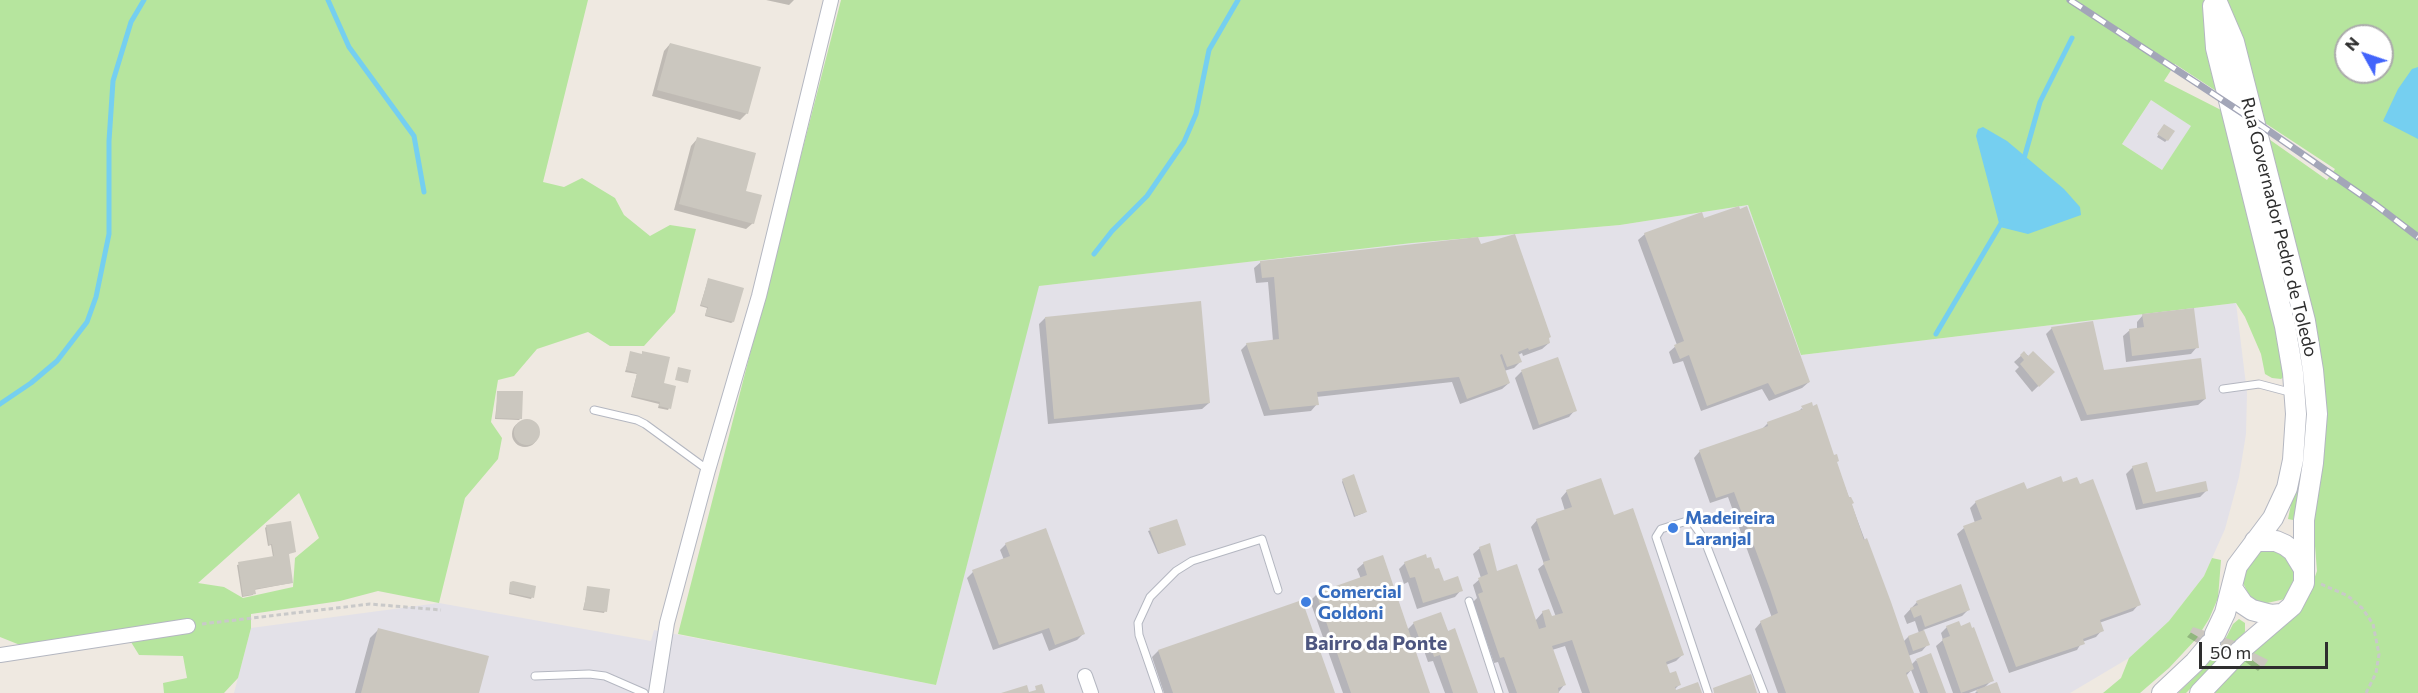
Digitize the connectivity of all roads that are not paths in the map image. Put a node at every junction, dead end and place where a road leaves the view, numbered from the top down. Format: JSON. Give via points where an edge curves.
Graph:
{"nodes":[{"id":1,"x":831,"y":0,"type":"edge"},
{"id":2,"x":2214,"y":0,"type":"edge"},
{"id":3,"x":2223,"y":389,"type":"dead end"},
{"id":4,"x":2296,"y":394,"type":"junction"},
{"id":5,"x":594,"y":410,"type":"dead end"},
{"id":6,"x":708,"y":470,"type":"junction"},
{"id":7,"x":2255,"y":541,"type":"junction"},
{"id":8,"x":2304,"y":569,"type":"junction"},
{"id":9,"x":2232,"y":588,"type":"junction"},
{"id":10,"x":1278,"y":590,"type":"dead end"},
{"id":11,"x":1469,"y":601,"type":"dead end"},
{"id":12,"x":2281,"y":614,"type":"junction"},
{"id":13,"x":188,"y":626,"type":"road end"},
{"id":14,"x":0,"y":655,"type":"edge"},
{"id":15,"x":535,"y":676,"type":"dead end"},
{"id":16,"x":1085,"y":676,"type":"dead end"},
{"id":17,"x":644,"y":693,"type":"edge"},
{"id":18,"x":656,"y":693,"type":"edge"},
{"id":19,"x":1091,"y":693,"type":"edge"},
{"id":20,"x":1159,"y":693,"type":"edge"},
{"id":21,"x":1499,"y":693,"type":"edge"},
{"id":22,"x":1708,"y":693,"type":"edge"},
{"id":23,"x":1764,"y":693,"type":"edge"},
{"id":24,"x":2162,"y":693,"type":"edge"},
{"id":25,"x":2200,"y":693,"type":"edge"}],
"edges":[{"from":1,"to":6,"type":"street","via":[[759,296]]},
{"from":2,"to":4,"type":"main road","name":"Rua Governador Pedro de Toledo","via":[[2216,48],[2285,326]]},
{"from":2,"to":8,"type":"main road","name":"Rua Governador Pedro de Toledo","via":[[2234,42],[2310,352],[2317,414],[2304,520]]},
{"from":3,"to":4,"type":"lane","via":[[2259,384]]},
{"from":4,"to":7,"type":"main road","name":"Rua Governador Pedro de Toledo","via":[[2295,436],[2287,488],[2273,518]]},
{"from":5,"to":6,"type":"lane","via":[[645,424]]},
{"from":6,"to":18,"type":"street","via":[[667,623]]},
{"from":7,"to":8,"type":"main road","via":[[2285,545]]},
{"from":7,"to":9,"type":"main road","name":"Rua Governador Pedro de Toledo","via":[[2237,566]]},
{"from":8,"to":12,"type":"main road","name":"Rua Governador Pedro de Toledo","via":[[2306,576],[2300,594]]},
{"from":9,"to":12,"type":"main road","via":[[2252,610]]},
{"from":9,"to":24,"type":"main road","name":"Rua Governador Pedro de Toledo","via":[[2213,639]]},
{"from":10,"to":20,"type":"lane","via":[[1262,539],[1192,561],[1176,571],[1150,597],[1138,623]]},
{"from":11,"to":21,"type":"lane"},
{"from":12,"to":25,"type":"main road","name":"Rua Governador Pedro de Toledo"},
{"from":13,"to":14,"type":"street"},
{"from":15,"to":17,"type":"lane","via":[[605,676]]},
{"from":16,"to":19,"type":"street"},
{"from":22,"to":23,"type":"lane","via":[[1656,537],[1661,528],[1687,521],[1704,539]]}]}
